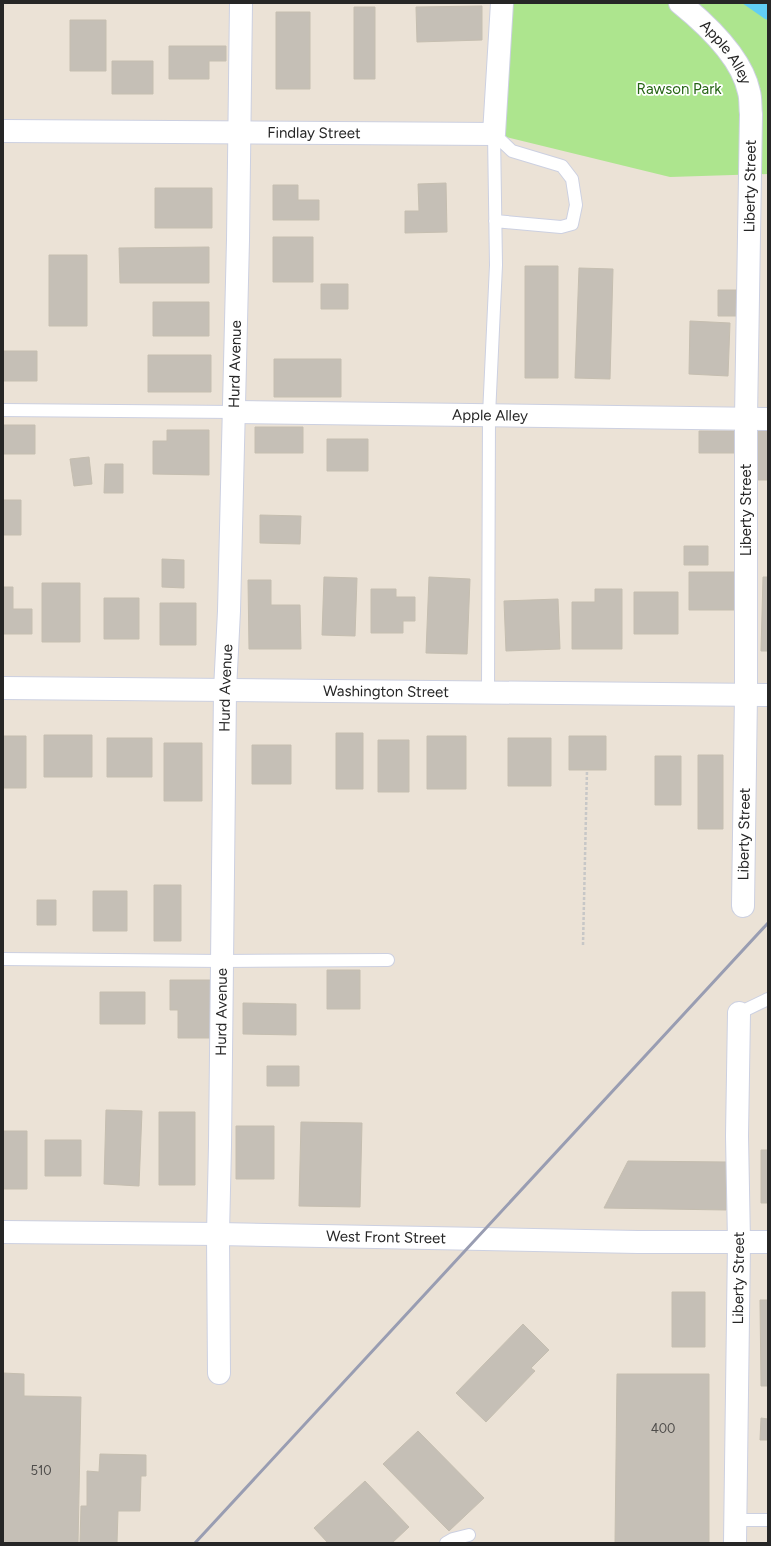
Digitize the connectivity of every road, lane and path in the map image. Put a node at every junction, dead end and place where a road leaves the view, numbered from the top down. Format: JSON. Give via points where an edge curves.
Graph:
{"nodes":[{"id":1,"x":241,"y":3,"type":"edge"},
{"id":2,"x":502,"y":3,"type":"edge"},
{"id":3,"x":680,"y":3,"type":"edge"},
{"id":4,"x":751,"y":114,"type":"joint"},
{"id":5,"x":3,"y":131,"type":"edge"},
{"id":6,"x":240,"y":132,"type":"junction"},
{"id":7,"x":494,"y":134,"type":"junction"},
{"id":8,"x":495,"y":221,"type":"junction"},
{"id":9,"x":3,"y":410,"type":"edge"},
{"id":10,"x":234,"y":412,"type":"junction"},
{"id":11,"x":489,"y":415,"type":"junction"},
{"id":12,"x":746,"y":418,"type":"junction"},
{"id":13,"x":768,"y":419,"type":"edge"},
{"id":14,"x":3,"y":688,"type":"edge"},
{"id":15,"x":225,"y":690,"type":"junction"},
{"id":16,"x":488,"y":692,"type":"junction"},
{"id":17,"x":746,"y":694,"type":"junction"},
{"id":18,"x":768,"y":695,"type":"edge"},
{"id":19,"x":587,"y":770,"type":"dead end"},
{"id":20,"x":743,"y":906,"type":"dead end"},
{"id":21,"x":583,"y":945,"type":"dead end"},
{"id":22,"x":3,"y":958,"type":"edge"},
{"id":23,"x":388,"y":960,"type":"dead end"},
{"id":24,"x":222,"y":961,"type":"junction"},
{"id":25,"x":768,"y":999,"type":"edge"},
{"id":26,"x":739,"y":1013,"type":"joint"},
{"id":27,"x":3,"y":1232,"type":"edge"},
{"id":28,"x":218,"y":1234,"type":"junction"},
{"id":29,"x":739,"y":1242,"type":"junction"},
{"id":30,"x":768,"y":1242,"type":"edge"},
{"id":31,"x":219,"y":1373,"type":"dead end"},
{"id":32,"x":736,"y":1520,"type":"junction"},
{"id":33,"x":768,"y":1520,"type":"edge"},
{"id":34,"x":469,"y":1535,"type":"dead end"},
{"id":35,"x":446,"y":1543,"type":"edge"},
{"id":36,"x":735,"y":1543,"type":"edge"}],
"edges":[{"from":1,"to":6,"type":"street","name":"Hurd Avenue"},
{"from":2,"to":7,"type":"street"},
{"from":3,"to":4,"type":"street","name":"Apple Alley","via":[[723,42],[742,74],[749,92]]},
{"from":4,"to":12,"type":"street","name":"Liberty Street"},
{"from":5,"to":6,"type":"street","name":"Findlay Street"},
{"from":6,"to":7,"type":"street","name":"Findlay Street"},
{"from":6,"to":10,"type":"street","name":"Hurd Avenue"},
{"from":7,"to":8,"type":"lane"},
{"from":7,"to":8,"type":"lane","via":[[512,151],[562,166],[572,179],[576,205],[572,224],[561,227]]},
{"from":8,"to":11,"type":"lane","via":[[496,265]]},
{"from":9,"to":10,"type":"lane"},
{"from":10,"to":11,"type":"street","name":"Apple Alley"},
{"from":10,"to":15,"type":"street","name":"Hurd Avenue"},
{"from":11,"to":12,"type":"street","name":"Apple Alley"},
{"from":11,"to":16,"type":"lane"},
{"from":12,"to":13,"type":"street","name":"Apple Alley"},
{"from":12,"to":17,"type":"street","name":"Liberty Street"},
{"from":14,"to":15,"type":"street","name":"Washington Street"},
{"from":15,"to":16,"type":"street","name":"Washington Street"},
{"from":15,"to":24,"type":"street","name":"Hurd Avenue"},
{"from":16,"to":17,"type":"street","name":"Washington Street"},
{"from":17,"to":18,"type":"street","name":"Washington Street"},
{"from":17,"to":20,"type":"street","name":"Liberty Street"},
{"from":19,"to":21,"type":"path"},
{"from":22,"to":24,"type":"lane"},
{"from":23,"to":24,"type":"lane"},
{"from":24,"to":28,"type":"street","name":"Hurd Avenue"},
{"from":25,"to":26,"type":"lane"},
{"from":26,"to":29,"type":"street","name":"Liberty Street"},
{"from":27,"to":28,"type":"street","name":"West Front Street"},
{"from":28,"to":29,"type":"street","name":"West Front Street"},
{"from":28,"to":31,"type":"street","name":"Hurd Avenue"},
{"from":29,"to":30,"type":"street","name":"West Front Street"},
{"from":29,"to":32,"type":"street","name":"Liberty Street"},
{"from":32,"to":33,"type":"lane"},
{"from":32,"to":36,"type":"street","name":"Liberty Street"},
{"from":34,"to":35,"type":"lane"}]}
